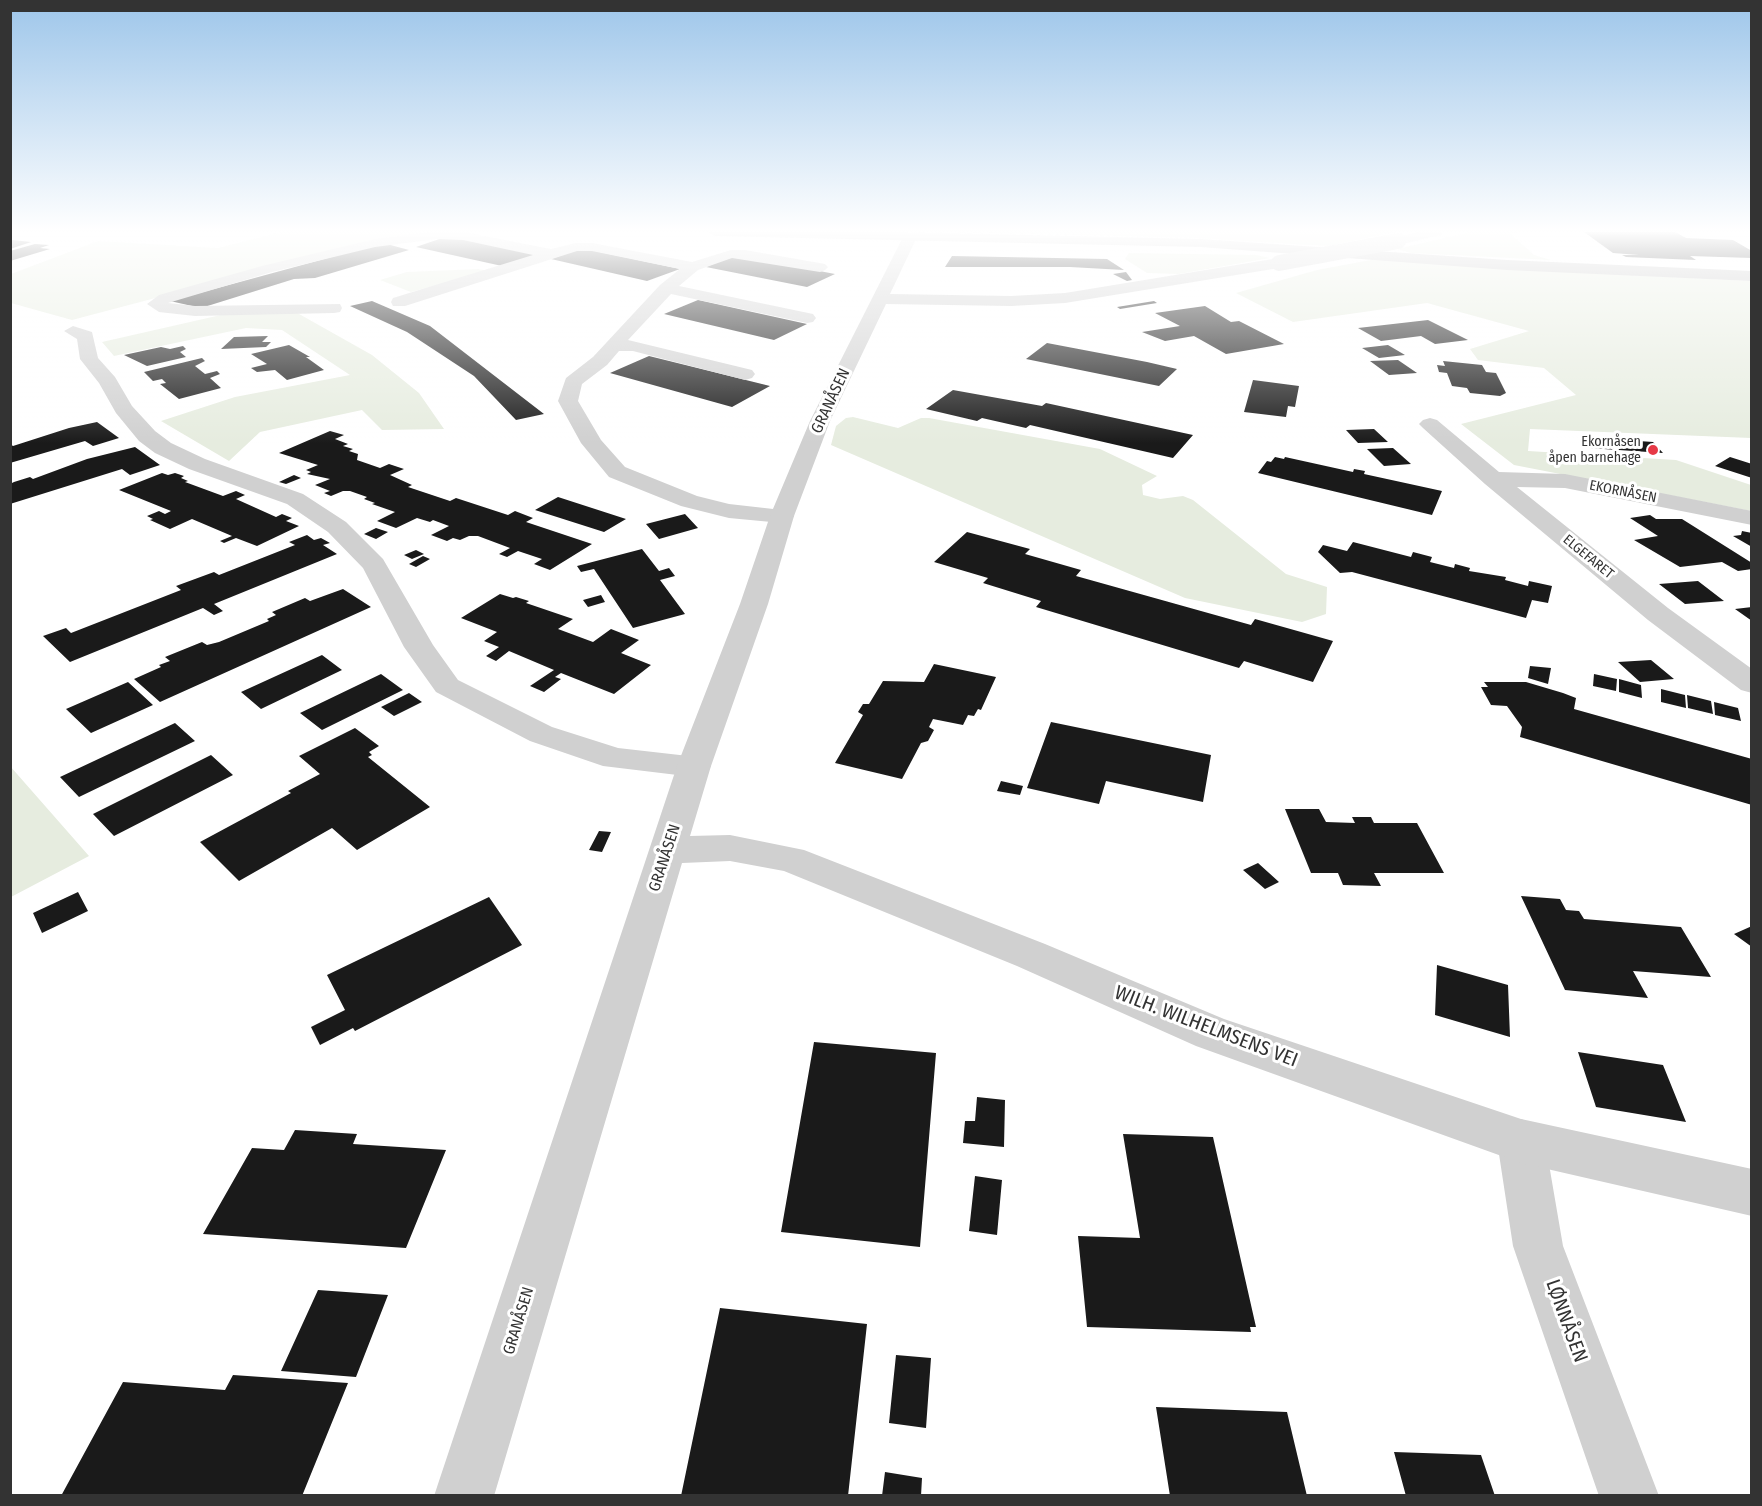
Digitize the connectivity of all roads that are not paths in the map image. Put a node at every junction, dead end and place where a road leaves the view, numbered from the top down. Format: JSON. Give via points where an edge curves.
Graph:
{"nodes":[{"id":1,"x":158,"y":302,"type":"edge"},
{"id":2,"x":653,"y":302,"type":"edge"},
{"id":3,"x":733,"y":302,"type":"edge"},
{"id":4,"x":877,"y":302,"type":"edge"},
{"id":5,"x":334,"y":308,"type":"dead end"},
{"id":6,"x":807,"y":318,"type":"dead end"},
{"id":7,"x":73,"y":331,"type":"dead end"},
{"id":8,"x":616,"y":345,"type":"junction"},
{"id":9,"x":746,"y":374,"type":"dead end"},
{"id":10,"x":1431,"y":424,"type":"dead end"},
{"id":11,"x":1493,"y":479,"type":"junction"},
{"id":12,"x":782,"y":516,"type":"junction"},
{"id":13,"x":1752,"y":518,"type":"edge"},
{"id":14,"x":1752,"y":684,"type":"edge"},
{"id":15,"x":694,"y":766,"type":"junction"},
{"id":16,"x":668,"y":850,"type":"junction"},
{"id":17,"x":1521,"y":1141,"type":"junction"},
{"id":18,"x":1752,"y":1193,"type":"edge"},
{"id":19,"x":464,"y":1496,"type":"edge"},
{"id":20,"x":1629,"y":1496,"type":"edge"}],
"edges":[{"from":1,"to":5,"type":"street","via":[[155,304],[165,308],[195,311]]},
{"from":2,"to":8,"type":"street"},
{"from":3,"to":6,"type":"street"},
{"from":4,"to":12,"type":"street","name":"GRANÅSEN","via":[[820,421]]},
{"from":7,"to":15,"type":"street","via":[[86,336],[89,359],[108,381],[123,410],[147,436],[197,464],[295,499],[338,526],[374,565],[419,647],[447,686],[542,734],[615,758]]},
{"from":8,"to":9,"type":"street"},
{"from":8,"to":12,"type":"street","via":[[573,382],[568,401],[591,443],[617,472],[689,501],[729,511]]},
{"from":10,"to":11,"type":"street","name":"ELGEFARET"},
{"from":11,"to":13,"type":"street","name":"EKORNÅSEN","via":[[1565,481]]},
{"from":11,"to":14,"type":"street","name":"ELGEFARET","via":[[1658,614]]},
{"from":12,"to":15,"type":"street","name":"GRANÅSEN"},
{"from":15,"to":16,"type":"street","name":"GRANÅSEN"},
{"from":16,"to":17,"type":"street","name":"WILH. WILHELMSENS VEI","via":[[730,848],[791,859],[1031,955],[1211,1033]]},
{"from":16,"to":19,"type":"street","name":"GRANÅSEN"},
{"from":17,"to":18,"type":"street","name":"WILH. WILHELMSENS VEI"},
{"from":17,"to":20,"type":"street","name":"LØNNÅSEN","via":[[1538,1246]]}]}
